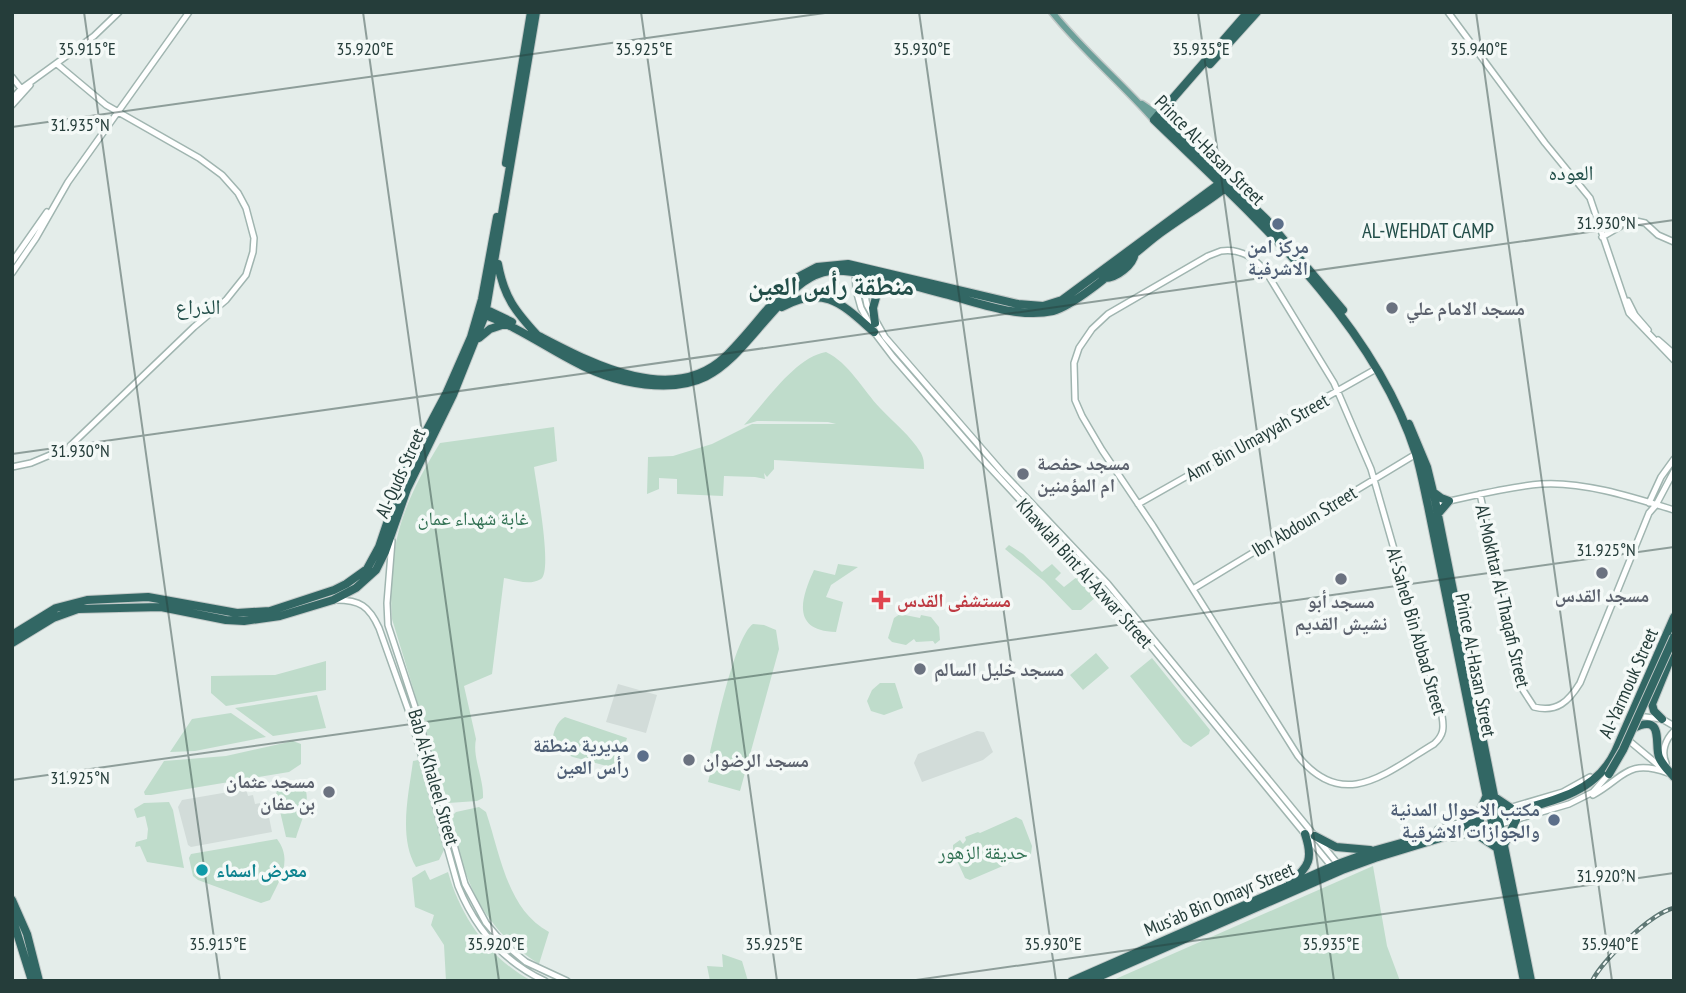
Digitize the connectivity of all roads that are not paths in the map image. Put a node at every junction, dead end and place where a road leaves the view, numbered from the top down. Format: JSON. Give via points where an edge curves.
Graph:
{"nodes":[{"id":1,"x":119,"y":12,"type":"edge"},
{"id":2,"x":188,"y":12,"type":"edge"},
{"id":3,"x":531,"y":12,"type":"edge"},
{"id":4,"x":536,"y":12,"type":"edge"},
{"id":5,"x":1052,"y":12,"type":"edge"},
{"id":6,"x":1248,"y":12,"type":"edge"},
{"id":7,"x":1257,"y":12,"type":"edge"},
{"id":8,"x":1451,"y":12,"type":"edge"},
{"id":9,"x":58,"y":63,"type":"junction"},
{"id":10,"x":13,"y":79,"type":"edge"},
{"id":11,"x":33,"y":81,"type":"junction"},
{"id":12,"x":20,"y":92,"type":"junction"},
{"id":13,"x":12,"y":99,"type":"edge"},
{"id":14,"x":12,"y":105,"type":"edge"},
{"id":15,"x":118,"y":112,"type":"junction"},
{"id":16,"x":1161,"y":119,"type":"junction"},
{"id":17,"x":1223,"y":187,"type":"junction"},
{"id":18,"x":1270,"y":228,"type":"junction"},
{"id":19,"x":35,"y":234,"type":"junction"},
{"id":20,"x":1604,"y":236,"type":"junction"},
{"id":21,"x":1674,"y":242,"type":"edge"},
{"id":22,"x":496,"y":256,"type":"junction"},
{"id":23,"x":12,"y":262,"type":"edge"},
{"id":24,"x":858,"y":270,"type":"junction"},
{"id":25,"x":12,"y":273,"type":"edge"},
{"id":26,"x":897,"y":282,"type":"junction"},
{"id":27,"x":1017,"y":308,"type":"junction"},
{"id":28,"x":483,"y":311,"type":"junction"},
{"id":29,"x":773,"y":312,"type":"junction"},
{"id":30,"x":505,"y":324,"type":"junction"},
{"id":31,"x":875,"y":328,"type":"junction"},
{"id":32,"x":538,"y":335,"type":"junction"},
{"id":33,"x":477,"y":340,"type":"junction"},
{"id":34,"x":1674,"y":354,"type":"edge"},
{"id":35,"x":1674,"y":360,"type":"edge"},
{"id":36,"x":1376,"y":369,"type":"junction"},
{"id":37,"x":1338,"y":391,"type":"junction"},
{"id":38,"x":1416,"y":454,"type":"junction"},
{"id":39,"x":1674,"y":459,"type":"edge"},
{"id":40,"x":12,"y":467,"type":"edge"},
{"id":41,"x":1674,"y":471,"type":"edge"},
{"id":42,"x":1374,"y":479,"type":"junction"},
{"id":43,"x":1433,"y":492,"type":"junction"},
{"id":44,"x":1480,"y":494,"type":"junction"},
{"id":45,"x":1449,"y":501,"type":"junction"},
{"id":46,"x":1649,"y":502,"type":"junction"},
{"id":47,"x":1138,"y":504,"type":"junction"},
{"id":48,"x":1432,"y":505,"type":"junction"},
{"id":49,"x":1657,"y":505,"type":"junction"},
{"id":50,"x":1674,"y":510,"type":"edge"},
{"id":51,"x":1649,"y":513,"type":"junction"},
{"id":52,"x":1437,"y":515,"type":"junction"},
{"id":53,"x":393,"y":528,"type":"junction"},
{"id":54,"x":1193,"y":589,"type":"junction"},
{"id":55,"x":333,"y":600,"type":"junction"},
{"id":56,"x":187,"y":608,"type":"junction"},
{"id":57,"x":197,"y":609,"type":"junction"},
{"id":58,"x":1674,"y":617,"type":"edge"},
{"id":59,"x":12,"y":635,"type":"edge"},
{"id":60,"x":1674,"y":637,"type":"edge"},
{"id":61,"x":12,"y":643,"type":"edge"},
{"id":62,"x":1674,"y":650,"type":"edge"},
{"id":63,"x":1174,"y":669,"type":"junction"},
{"id":64,"x":1631,"y":717,"type":"junction"},
{"id":65,"x":1662,"y":719,"type":"junction"},
{"id":66,"x":1632,"y":729,"type":"junction"},
{"id":67,"x":1674,"y":729,"type":"edge"},
{"id":68,"x":1622,"y":735,"type":"junction"},
{"id":69,"x":1672,"y":775,"type":"edge"},
{"id":70,"x":1593,"y":789,"type":"junction"},
{"id":71,"x":1489,"y":796,"type":"junction"},
{"id":72,"x":1583,"y":799,"type":"junction"},
{"id":73,"x":1470,"y":820,"type":"junction"},
{"id":74,"x":1495,"y":820,"type":"junction"},
{"id":75,"x":1305,"y":834,"type":"junction"},
{"id":76,"x":1315,"y":836,"type":"junction"},
{"id":77,"x":1501,"y":849,"type":"junction"},
{"id":78,"x":1379,"y":852,"type":"junction"},
{"id":79,"x":1337,"y":868,"type":"junction"},
{"id":80,"x":1281,"y":890,"type":"junction"},
{"id":81,"x":12,"y":900,"type":"edge"},
{"id":82,"x":12,"y":917,"type":"edge"},
{"id":83,"x":1097,"y":979,"type":"edge"},
{"id":84,"x":32,"y":981,"type":"edge"},
{"id":85,"x":39,"y":981,"type":"edge"},
{"id":86,"x":545,"y":981,"type":"edge"},
{"id":87,"x":567,"y":981,"type":"edge"},
{"id":88,"x":1073,"y":981,"type":"edge"},
{"id":89,"x":1089,"y":981,"type":"edge"},
{"id":90,"x":1524,"y":981,"type":"edge"},
{"id":91,"x":1531,"y":981,"type":"edge"}],
"edges":[{"from":1,"to":9,"type":"street"},
{"from":2,"to":15,"type":"street"},
{"from":3,"to":28,"type":"highway","name":"Al-Quds Street"},
{"from":4,"to":22,"type":"highway","name":"Al-Quds Street"},
{"from":5,"to":16,"type":"main road","name":"Prince Al-Hasan Street"},
{"from":6,"to":16,"type":"highway"},
{"from":7,"to":16,"type":"highway"},
{"from":8,"to":20,"type":"street","via":[[1592,196]]},
{"from":9,"to":11,"type":"street"},
{"from":9,"to":15,"type":"street"},
{"from":10,"to":11,"type":"street"},
{"from":10,"to":12,"type":"street"},
{"from":11,"to":12,"type":"street"},
{"from":12,"to":13,"type":"street"},
{"from":12,"to":14,"type":"street"},
{"from":15,"to":19,"type":"street"},
{"from":15,"to":40,"type":"street","via":[[199,158],[231,184],[243,200],[252,228],[251,263],[226,300],[69,447]]},
{"from":16,"to":17,"type":"highway","name":"Prince Al-Hasan Street"},
{"from":16,"to":17,"type":"highway","name":"Prince Al-Hasan Street"},
{"from":17,"to":18,"type":"highway","name":"Prince Al-Hasan Street"},
{"from":17,"to":27,"type":"highway","via":[[1062,300]]},
{"from":17,"to":27,"type":"highway","via":[[1059,309],[1041,313]]},
{"from":18,"to":36,"type":"highway","name":"Prince Al-Hasan Street","via":[[1349,327]]},
{"from":18,"to":43,"type":"highway","name":"Prince Al-Hasan Street","via":[[1334,298],[1364,339],[1417,440]]},
{"from":19,"to":23,"type":"street"},
{"from":19,"to":25,"type":"street"},
{"from":20,"to":21,"type":"street","via":[[1636,220]]},
{"from":20,"to":34,"type":"street","via":[[1636,315]]},
{"from":20,"to":35,"type":"street","via":[[1629,313]]},
{"from":22,"to":28,"type":"highway","name":"Al-Quds Street"},
{"from":22,"to":32,"type":"highway","via":[[506,295]]},
{"from":24,"to":26,"type":"highway"},
{"from":24,"to":27,"type":"highway"},
{"from":24,"to":29,"type":"highway","via":[[816,275],[798,285]]},
{"from":24,"to":31,"type":"street","name":"Khawlah Bint Al-Azwar Street","via":[[858,298]]},
{"from":24,"to":32,"type":"highway","via":[[837,263],[807,271],[789,284],[725,356],[689,376],[648,378],[611,371]]},
{"from":26,"to":27,"type":"highway"},
{"from":26,"to":31,"type":"highway","via":[[877,294]]},
{"from":28,"to":30,"type":"highway"},
{"from":28,"to":32,"type":"highway"},
{"from":28,"to":33,"type":"highway","name":"Al-Quds Street"},
{"from":28,"to":57,"type":"highway","name":"Al-Quds Street","via":[[404,473],[367,569],[334,590],[270,611]]},
{"from":29,"to":30,"type":"highway","via":[[715,373],[691,382],[657,385],[600,374]]},
{"from":29,"to":31,"type":"highway","via":[[801,299],[827,298]]},
{"from":30,"to":33,"type":"highway","via":[[489,329]]},
{"from":31,"to":63,"type":"street","name":"Khawlah Bint Al-Azwar Street","via":[[981,458]]},
{"from":33,"to":53,"type":"highway","name":"Al-Quds Street"},
{"from":36,"to":37,"type":"street","name":"Amr Bin Umayyah Street"},
{"from":36,"to":38,"type":"highway","name":"Prince Al-Hasan Street"},
{"from":37,"to":42,"type":"street","name":"Al-Saheb Bin Abbad Street"},
{"from":37,"to":47,"type":"street","name":"Amr Bin Umayyah Street"},
{"from":37,"to":47,"type":"street","name":"Al-Saheb Bin Abbad Street","via":[[1257,261],[1225,250],[1213,254],[1108,314],[1077,352],[1075,400]]},
{"from":38,"to":42,"type":"street","name":"Ibn Abdoun Street"},
{"from":38,"to":48,"type":"highway","name":"Prince Al-Hasan Street"},
{"from":39,"to":46,"type":"street"},
{"from":41,"to":49,"type":"street"},
{"from":42,"to":54,"type":"street","name":"Ibn Abdoun Street"},
{"from":42,"to":54,"type":"street","name":"Al-Saheb Bin Abbad Street","via":[[1442,716],[1443,734],[1434,744],[1371,782],[1351,786],[1315,774],[1290,743]]},
{"from":43,"to":45,"type":"highway"},
{"from":43,"to":48,"type":"highway","name":"Prince Al-Hasan Street"},
{"from":44,"to":45,"type":"street"},
{"from":44,"to":46,"type":"street","via":[[1554,484]]},
{"from":44,"to":51,"type":"street","name":"Al-Mokhtar Al-Thaqafi Street","via":[[1523,690],[1529,702],[1541,709],[1566,702],[1580,682]]},
{"from":45,"to":48,"type":"street"},
{"from":45,"to":52,"type":"highway"},
{"from":46,"to":49,"type":"street"},
{"from":46,"to":51,"type":"street"},
{"from":47,"to":54,"type":"street","name":"Al-Saheb Bin Abbad Street"},
{"from":48,"to":52,"type":"highway","name":"Prince Al-Hasan Street"},
{"from":48,"to":71,"type":"highway","name":"Prince Al-Hasan Street"},
{"from":49,"to":50,"type":"street"},
{"from":49,"to":51,"type":"street"},
{"from":52,"to":71,"type":"highway","name":"Prince Al-Hasan Street"},
{"from":53,"to":55,"type":"highway","name":"Al-Quds Street","via":[[376,570]]},
{"from":53,"to":87,"type":"street","name":"Bab Al-Khaleel Street","via":[[388,625],[465,884],[481,916],[503,943],[526,962]]},
{"from":55,"to":57,"type":"highway","name":"Al-Quds Street","via":[[253,621],[226,620]]},
{"from":55,"to":86,"type":"street","name":"Bab Al-Khaleel Street","via":[[363,604],[373,614],[410,715],[458,886],[470,913],[498,949]]},
{"from":56,"to":57,"type":"highway","name":"Al-Quds Street"},
{"from":56,"to":59,"type":"highway","name":"Al-Quds Street","via":[[148,597],[87,600],[56,608]]},
{"from":56,"to":61,"type":"highway","name":"Al-Quds Street","via":[[79,609],[53,618]]},
{"from":58,"to":64,"type":"highway","name":"Al-Yarmouk Street"},
{"from":60,"to":66,"type":"highway","name":"Al-Yarmouk Street","bridge":true},
{"from":62,"to":65,"type":"highway","via":[[1652,704]]},
{"from":63,"to":75,"type":"street","name":"Khawlah Bint Al-Azwar Street"},
{"from":63,"to":76,"type":"street","name":"Khawlah Bint Al-Azwar Street"},
{"from":64,"to":65,"type":"street"},
{"from":64,"to":68,"type":"highway","name":"Al-Yarmouk Street"},
{"from":65,"to":67,"type":"street"},
{"from":66,"to":69,"type":"highway","via":[[1647,725],[1658,733],[1659,757]]},
{"from":66,"to":70,"type":"highway","name":"Al-Yarmouk Street","bridge":true,"via":[[1609,774]]},
{"from":67,"to":69,"type":"street","via":[[1663,752]]},
{"from":68,"to":69,"type":"street"},
{"from":68,"to":74,"type":"highway","name":"Al-Yarmouk Street","via":[[1610,762],[1594,780],[1556,801]]},
{"from":69,"to":72,"type":"street","via":[[1647,766],[1629,770]]},
{"from":70,"to":72,"type":"street","name":"Al-Yarmouk Street"},
{"from":70,"to":74,"type":"highway","name":"Al-Yarmouk Street"},
{"from":71,"to":73,"type":"highway"},
{"from":71,"to":74,"type":"highway","name":"Prince Al-Hasan Street"},
{"from":71,"to":74,"type":"highway"},
{"from":72,"to":74,"type":"street","name":"Al-Yarmouk Street"},
{"from":73,"to":74,"type":"street","name":"Mus'ab Bin Omayr Street"},
{"from":73,"to":78,"type":"street","name":"Mus'ab Bin Omayr Street","via":[[1399,840]]},
{"from":74,"to":77,"type":"highway"},
{"from":74,"to":77,"type":"highway","name":"Prince Al-Hasan Street"},
{"from":74,"to":77,"type":"highway"},
{"from":74,"to":78,"type":"highway","name":"Mus'ab Bin Omayr Street"},
{"from":74,"to":78,"type":"street","name":"Mus'ab Bin Omayr Street","via":[[1392,855]]},
{"from":75,"to":79,"type":"street","name":"Khawlah Bint Al-Azwar Street"},
{"from":75,"to":80,"type":"highway","via":[[1309,860],[1299,876]]},
{"from":76,"to":78,"type":"highway","via":[[1336,847]]},
{"from":76,"to":79,"type":"street","name":"Khawlah Bint Al-Azwar Street"},
{"from":77,"to":90,"type":"highway","name":"Prince Al-Hasan Street"},
{"from":77,"to":91,"type":"highway","name":"Prince Al-Hasan Street"},
{"from":78,"to":79,"type":"highway","name":"Mus'ab Bin Omayr Street"},
{"from":79,"to":80,"type":"highway","name":"Mus'ab Bin Omayr Street"},
{"from":79,"to":83,"type":"highway","name":"Mus'ab Bin Omayr Street"},
{"from":80,"to":88,"type":"highway","name":"Mus'ab Bin Omayr Street"},
{"from":81,"to":85,"type":"highway"},
{"from":82,"to":84,"type":"highway"},
{"from":83,"to":89,"type":"highway","name":"Mus'ab Bin Omayr Street"}]}
